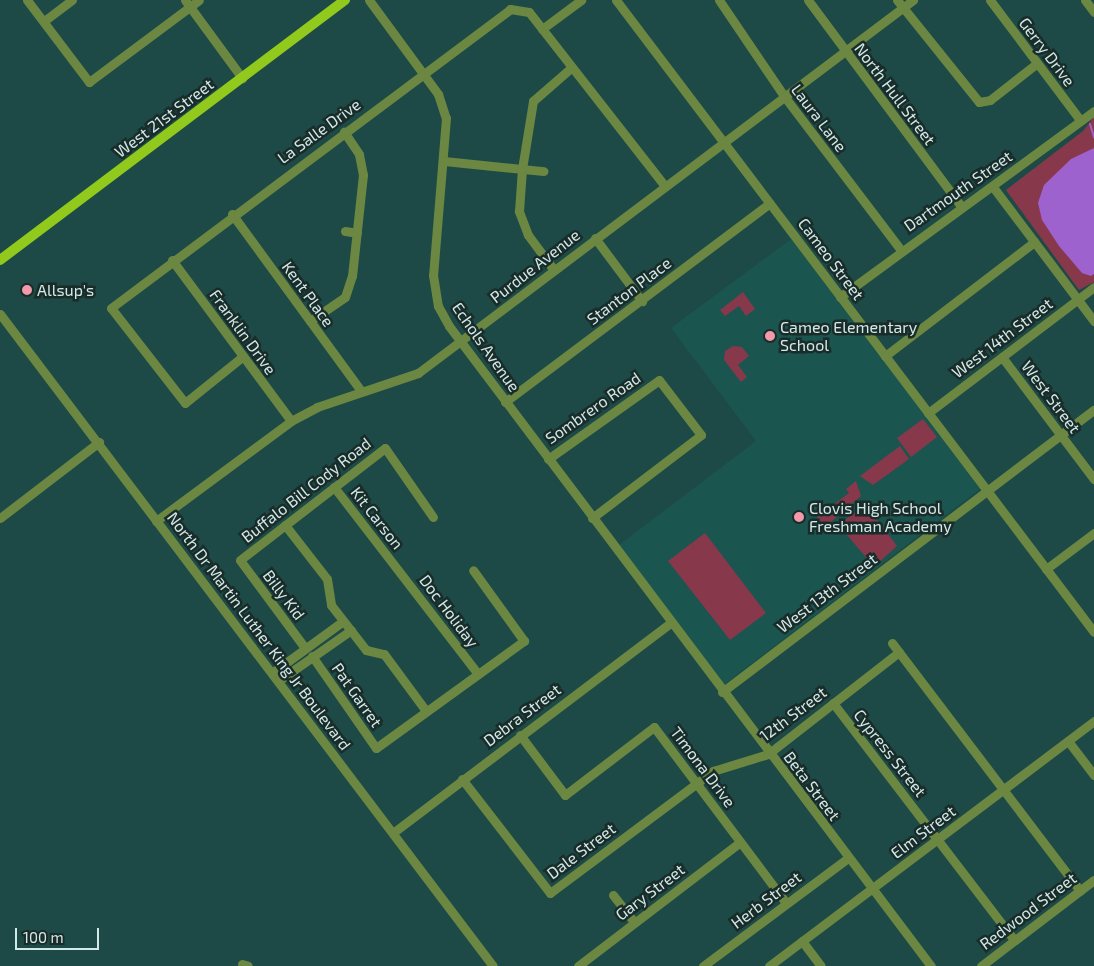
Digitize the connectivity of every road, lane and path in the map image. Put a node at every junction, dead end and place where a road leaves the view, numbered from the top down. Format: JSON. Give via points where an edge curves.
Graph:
{"nodes":[{"id":1,"x":27,"y":0,"type":"edge"},
{"id":2,"x":72,"y":0,"type":"edge"},
{"id":3,"x":199,"y":0,"type":"edge"},
{"id":4,"x":345,"y":0,"type":"edge"},
{"id":5,"x":369,"y":0,"type":"edge"},
{"id":6,"x":580,"y":0,"type":"edge"},
{"id":7,"x":616,"y":0,"type":"edge"},
{"id":8,"x":719,"y":0,"type":"edge"},
{"id":9,"x":808,"y":0,"type":"edge"},
{"id":10,"x":913,"y":0,"type":"edge"},
{"id":11,"x":990,"y":0,"type":"edge"},
{"id":12,"x":1085,"y":0,"type":"edge"},
{"id":13,"x":187,"y":3,"type":"edge"},
{"id":14,"x":900,"y":4,"type":"edge"},
{"id":15,"x":1094,"y":12,"type":"edge"},
{"id":16,"x":44,"y":21,"type":"junction"},
{"id":17,"x":542,"y":29,"type":"junction"},
{"id":18,"x":844,"y":52,"type":"junction"},
{"id":19,"x":1036,"y":64,"type":"junction"},
{"id":20,"x":571,"y":68,"type":"junction"},
{"id":21,"x":424,"y":73,"type":"junction"},
{"id":22,"x":242,"y":78,"type":"junction"},
{"id":23,"x":784,"y":96,"type":"junction"},
{"id":24,"x":1094,"y":110,"type":"edge"},
{"id":25,"x":1081,"y":121,"type":"junction"},
{"id":26,"x":344,"y":132,"type":"junction"},
{"id":27,"x":724,"y":142,"type":"junction"},
{"id":28,"x":444,"y":161,"type":"junction"},
{"id":29,"x":522,"y":169,"type":"junction"},
{"id":30,"x":543,"y":171,"type":"dead end"},
{"id":31,"x":665,"y":186,"type":"junction"},
{"id":32,"x":993,"y":187,"type":"junction"},
{"id":33,"x":770,"y":203,"type":"junction"},
{"id":34,"x":960,"y":205,"type":"junction"},
{"id":35,"x":232,"y":214,"type":"junction"},
{"id":36,"x":346,"y":231,"type":"dead end"},
{"id":37,"x":357,"y":233,"type":"junction"},
{"id":38,"x":595,"y":238,"type":"junction"},
{"id":39,"x":1034,"y":242,"type":"junction"},
{"id":40,"x":901,"y":250,"type":"junction"},
{"id":41,"x":0,"y":260,"type":"edge"},
{"id":42,"x":172,"y":260,"type":"junction"},
{"id":43,"x":554,"y":270,"type":"junction"},
{"id":44,"x":1094,"y":287,"type":"edge"},
{"id":45,"x":840,"y":297,"type":"junction"},
{"id":46,"x":642,"y":300,"type":"junction"},
{"id":47,"x":1078,"y":300,"type":"junction"},
{"id":48,"x":0,"y":314,"type":"edge"},
{"id":49,"x":310,"y":321,"type":"junction"},
{"id":50,"x":1094,"y":321,"type":"edge"},
{"id":51,"x":460,"y":342,"type":"junction"},
{"id":52,"x":885,"y":356,"type":"junction"},
{"id":53,"x":242,"y":357,"type":"junction"},
{"id":54,"x":1002,"y":357,"type":"junction"},
{"id":55,"x":361,"y":391,"type":"junction"},
{"id":56,"x":505,"y":402,"type":"junction"},
{"id":57,"x":1094,"y":410,"type":"edge"},
{"id":58,"x":928,"y":413,"type":"junction"},
{"id":59,"x":291,"y":420,"type":"junction"},
{"id":60,"x":1062,"y":437,"type":"junction"},
{"id":61,"x":99,"y":442,"type":"junction"},
{"id":62,"x":548,"y":459,"type":"junction"},
{"id":63,"x":1094,"y":479,"type":"edge"},
{"id":64,"x":334,"y":487,"type":"junction"},
{"id":65,"x":987,"y":491,"type":"junction"},
{"id":66,"x":433,"y":517,"type":"dead end"},
{"id":67,"x":0,"y":518,"type":"edge"},
{"id":68,"x":592,"y":518,"type":"junction"},
{"id":69,"x":156,"y":521,"type":"junction"},
{"id":70,"x":285,"y":525,"type":"junction"},
{"id":71,"x":1094,"y":533,"type":"edge"},
{"id":72,"x":240,"y":560,"type":"joint"},
{"id":73,"x":396,"y":567,"type":"joint"},
{"id":74,"x":1046,"y":569,"type":"junction"},
{"id":75,"x":473,"y":570,"type":"dead end"},
{"id":76,"x":343,"y":621,"type":"junction"},
{"id":77,"x":669,"y":624,"type":"junction"},
{"id":78,"x":351,"y":630,"type":"junction"},
{"id":79,"x":1094,"y":632,"type":"edge"},
{"id":80,"x":892,"y":644,"type":"dead end"},
{"id":81,"x":305,"y":648,"type":"junction"},
{"id":82,"x":899,"y":652,"type":"junction"},
{"id":83,"x":312,"y":656,"type":"junction"},
{"id":84,"x":272,"y":673,"type":"junction"},
{"id":85,"x":478,"y":674,"type":"junction"},
{"id":86,"x":278,"y":681,"type":"junction"},
{"id":87,"x":722,"y":692,"type":"junction"},
{"id":88,"x":833,"y":703,"type":"junction"},
{"id":89,"x":426,"y":711,"type":"junction"},
{"id":90,"x":1094,"y":721,"type":"edge"},
{"id":91,"x":520,"y":735,"type":"junction"},
{"id":92,"x":1068,"y":740,"type":"junction"},
{"id":93,"x":768,"y":754,"type":"junction"},
{"id":94,"x":1094,"y":775,"type":"edge"},
{"id":95,"x":462,"y":779,"type":"junction"},
{"id":96,"x":696,"y":782,"type":"junction"},
{"id":97,"x":1003,"y":791,"type":"junction"},
{"id":98,"x":394,"y":832,"type":"junction"},
{"id":99,"x":937,"y":839,"type":"junction"},
{"id":100,"x":740,"y":842,"type":"junction"},
{"id":101,"x":848,"y":858,"type":"junction"},
{"id":102,"x":1094,"y":880,"type":"edge"},
{"id":103,"x":871,"y":889,"type":"junction"},
{"id":104,"x":1080,"y":891,"type":"junction"},
{"id":105,"x":613,"y":895,"type":"dead end"},
{"id":106,"x":786,"y":903,"type":"junction"},
{"id":107,"x":634,"y":922,"type":"junction"},
{"id":108,"x":1014,"y":940,"type":"junction"},
{"id":109,"x":802,"y":941,"type":"junction"},
{"id":110,"x":493,"y":966,"type":"edge"},
{"id":111,"x":578,"y":966,"type":"edge"},
{"id":112,"x":703,"y":966,"type":"edge"},
{"id":113,"x":769,"y":966,"type":"edge"},
{"id":114,"x":821,"y":966,"type":"edge"},
{"id":115,"x":931,"y":966,"type":"edge"},
{"id":116,"x":981,"y":966,"type":"edge"}],
"edges":[{"from":1,"to":16,"type":"street"},
{"from":2,"to":16,"type":"street"},
{"from":3,"to":13,"type":"street"},
{"from":4,"to":22,"type":"main road","name":"West 21st Street"},
{"from":5,"to":21,"type":"street","name":"Echols Avenue"},
{"from":6,"to":17,"type":"street"},
{"from":7,"to":27,"type":"street","name":"Cameo Street"},
{"from":8,"to":23,"type":"street","name":"Laura Lane"},
{"from":9,"to":18,"type":"street","name":"North Hull Street"},
{"from":10,"to":14,"type":"street","name":"Purdue Avenue"},
{"from":11,"to":19,"type":"street","name":"Gerry Drive"},
{"from":12,"to":15,"type":"street"},
{"from":13,"to":16,"type":"street","via":[[89,82]]},
{"from":13,"to":22,"type":"street"},
{"from":14,"to":18,"type":"street","name":"Purdue Avenue"},
{"from":14,"to":19,"type":"street","via":[[979,102],[990,100]]},
{"from":17,"to":20,"type":"street","name":"La Salle Drive"},
{"from":17,"to":21,"type":"street","name":"La Salle Drive","via":[[529,12],[510,9]]},
{"from":18,"to":23,"type":"street","name":"Purdue Avenue"},
{"from":18,"to":34,"type":"street","name":"North Hull Street"},
{"from":19,"to":25,"type":"street","name":"Gerry Drive"},
{"from":20,"to":29,"type":"street","via":[[533,102]]},
{"from":20,"to":31,"type":"street","name":"La Salle Drive"},
{"from":21,"to":26,"type":"street","name":"La Salle Drive"},
{"from":21,"to":28,"type":"street","name":"Echols Avenue","via":[[438,94],[446,118]]},
{"from":22,"to":41,"type":"main road","name":"West 21st Street"},
{"from":23,"to":27,"type":"street","name":"Purdue Avenue"},
{"from":23,"to":40,"type":"street","name":"Laura Lane"},
{"from":24,"to":25,"type":"street","name":"Dartmouth Street"},
{"from":25,"to":32,"type":"street","name":"Dartmouth Street"},
{"from":26,"to":35,"type":"street","name":"La Salle Drive"},
{"from":26,"to":37,"type":"street","via":[[359,154],[363,175]]},
{"from":27,"to":31,"type":"street","name":"Purdue Avenue"},
{"from":27,"to":33,"type":"street","name":"Cameo Street"},
{"from":28,"to":29,"type":"street"},
{"from":28,"to":51,"type":"street","name":"Echols Avenue","via":[[433,276],[438,306]]},
{"from":29,"to":30,"type":"street"},
{"from":29,"to":43,"type":"street","via":[[519,211],[528,235]]},
{"from":31,"to":38,"type":"street","name":"Purdue Avenue"},
{"from":32,"to":34,"type":"street","name":"Dartmouth Street"},
{"from":32,"to":39,"type":"street"},
{"from":33,"to":45,"type":"street","name":"Cameo Street"},
{"from":33,"to":46,"type":"street","name":"Stanton Place"},
{"from":34,"to":40,"type":"street","name":"Dartmouth Street"},
{"from":35,"to":42,"type":"street","name":"La Salle Drive"},
{"from":35,"to":49,"type":"street","name":"Kent Place"},
{"from":36,"to":37,"type":"street"},
{"from":37,"to":49,"type":"street","via":[[352,276],[345,297]]},
{"from":38,"to":43,"type":"street","name":"Purdue Avenue"},
{"from":38,"to":46,"type":"street"},
{"from":39,"to":47,"type":"street"},
{"from":39,"to":52,"type":"street"},
{"from":40,"to":45,"type":"street","name":"Dartmouth Street"},
{"from":42,"to":53,"type":"street","name":"Franklin Drive"},
{"from":42,"to":53,"type":"street","name":"La Salle Drive","via":[[111,308],[184,403]]},
{"from":43,"to":51,"type":"street","name":"Purdue Avenue"},
{"from":44,"to":47,"type":"street","name":"West 14th Street"},
{"from":45,"to":52,"type":"street","name":"Cameo Street"},
{"from":46,"to":56,"type":"street","name":"Stanton Place"},
{"from":47,"to":50,"type":"street"},
{"from":47,"to":54,"type":"street","name":"West 14th Street"},
{"from":48,"to":61,"type":"street","name":"North Dr Martin Luther King Jr Boulevard"},
{"from":49,"to":55,"type":"street","name":"Kent Place"},
{"from":51,"to":55,"type":"street","name":"Purdue Avenue","via":[[418,373]]},
{"from":51,"to":56,"type":"street","name":"Echols Avenue"},
{"from":52,"to":58,"type":"street","name":"Cameo Street"},
{"from":53,"to":59,"type":"street","name":"Franklin Drive"},
{"from":54,"to":58,"type":"street","name":"West 14th Street"},
{"from":54,"to":60,"type":"street","name":"West Street"},
{"from":55,"to":59,"type":"street","name":"Purdue Avenue"},
{"from":56,"to":62,"type":"street","name":"Echols Avenue"},
{"from":57,"to":60,"type":"street","name":"West 13th Street"},
{"from":58,"to":65,"type":"street","name":"Cameo Street"},
{"from":59,"to":69,"type":"street","name":"Purdue Avenue"},
{"from":60,"to":63,"type":"street","name":"West Street"},
{"from":60,"to":65,"type":"street","name":"West 13th Street"},
{"from":61,"to":67,"type":"street"},
{"from":61,"to":69,"type":"street","name":"North Dr Martin Luther King Jr Boulevard"},
{"from":62,"to":68,"type":"street","name":"Echols Avenue"},
{"from":62,"to":68,"type":"street","name":"Sombrero Road","via":[[659,380],[701,435]]},
{"from":64,"to":66,"type":"street","name":"Buffalo Bill Cody Road","via":[[385,448]]},
{"from":64,"to":70,"type":"street","name":"Buffalo Bill Cody Road"},
{"from":64,"to":73,"type":"street","name":"Kit Carson"},
{"from":65,"to":74,"type":"street","name":"Cameo Street"},
{"from":65,"to":87,"type":"street","name":"West 13th Street"},
{"from":68,"to":77,"type":"street","name":"Echols Avenue"},
{"from":69,"to":84,"type":"street","name":"North Dr Martin Luther King Jr Boulevard"},
{"from":70,"to":72,"type":"street","name":"Buffalo Bill Cody Road"},
{"from":70,"to":76,"type":"street","via":[[327,579],[331,605]]},
{"from":71,"to":74,"type":"street"},
{"from":72,"to":81,"type":"street","name":"Billy Kid"},
{"from":73,"to":85,"type":"street","name":"Doc Holiday"},
{"from":74,"to":79,"type":"street","name":"Cameo Street"},
{"from":75,"to":85,"type":"street","via":[[524,641]]},
{"from":76,"to":78,"type":"street"},
{"from":76,"to":81,"type":"street"},
{"from":77,"to":87,"type":"street","name":"Beta Street"},
{"from":77,"to":91,"type":"street","name":"Debra Street"},
{"from":78,"to":83,"type":"street"},
{"from":78,"to":89,"type":"street","via":[[376,655],[384,654]]},
{"from":80,"to":82,"type":"street"},
{"from":81,"to":84,"type":"street"},
{"from":82,"to":88,"type":"street","name":"12th Street"},
{"from":82,"to":97,"type":"street"},
{"from":83,"to":86,"type":"street"},
{"from":83,"to":89,"type":"street","name":"Pat Garret","via":[[376,748]]},
{"from":84,"to":86,"type":"street","name":"North Dr Martin Luther King Jr Boulevard"},
{"from":85,"to":89,"type":"street"},
{"from":86,"to":98,"type":"street","name":"North Dr Martin Luther King Jr Boulevard"},
{"from":87,"to":93,"type":"street","name":"Beta Street"},
{"from":88,"to":93,"type":"street","name":"12th Street"},
{"from":88,"to":99,"type":"street","name":"Cypress Street"},
{"from":90,"to":92,"type":"street","name":"Elm Street"},
{"from":91,"to":95,"type":"street","name":"Debra Street"},
{"from":91,"to":96,"type":"street","name":"Timona Drive","via":[[566,795],[654,728]]},
{"from":92,"to":94,"type":"street"},
{"from":92,"to":97,"type":"street","name":"Elm Street"},
{"from":93,"to":96,"type":"street","name":"12th Street","via":[[713,771]]},
{"from":93,"to":101,"type":"street","name":"Beta Street"},
{"from":95,"to":96,"type":"street","name":"Dale Street","via":[[550,893]]},
{"from":95,"to":98,"type":"street","name":"Debra Street"},
{"from":96,"to":100,"type":"street","name":"Timona Drive"},
{"from":97,"to":99,"type":"street","name":"Elm Street"},
{"from":97,"to":104,"type":"street"},
{"from":98,"to":110,"type":"street","name":"North Dr Martin Luther King Jr Boulevard"},
{"from":99,"to":103,"type":"street","name":"Elm Street"},
{"from":99,"to":108,"type":"street","name":"Cypress Street"},
{"from":100,"to":106,"type":"street","name":"Timona Drive"},
{"from":100,"to":107,"type":"street","name":"Gary Street"},
{"from":101,"to":103,"type":"street","name":"Beta Street"},
{"from":101,"to":106,"type":"street","name":"Herb Street"},
{"from":102,"to":104,"type":"street","name":"Redwood Street"},
{"from":103,"to":109,"type":"street","name":"Elm Street"},
{"from":103,"to":115,"type":"street","name":"Beta Street"},
{"from":104,"to":108,"type":"street","name":"Redwood Street"},
{"from":105,"to":107,"type":"street"},
{"from":106,"to":112,"type":"street","name":"Herb Street"},
{"from":107,"to":111,"type":"street","name":"Gary Street"},
{"from":108,"to":116,"type":"street","name":"Redwood Street"},
{"from":109,"to":113,"type":"street","name":"Elm Street"},
{"from":109,"to":114,"type":"street"}]}
